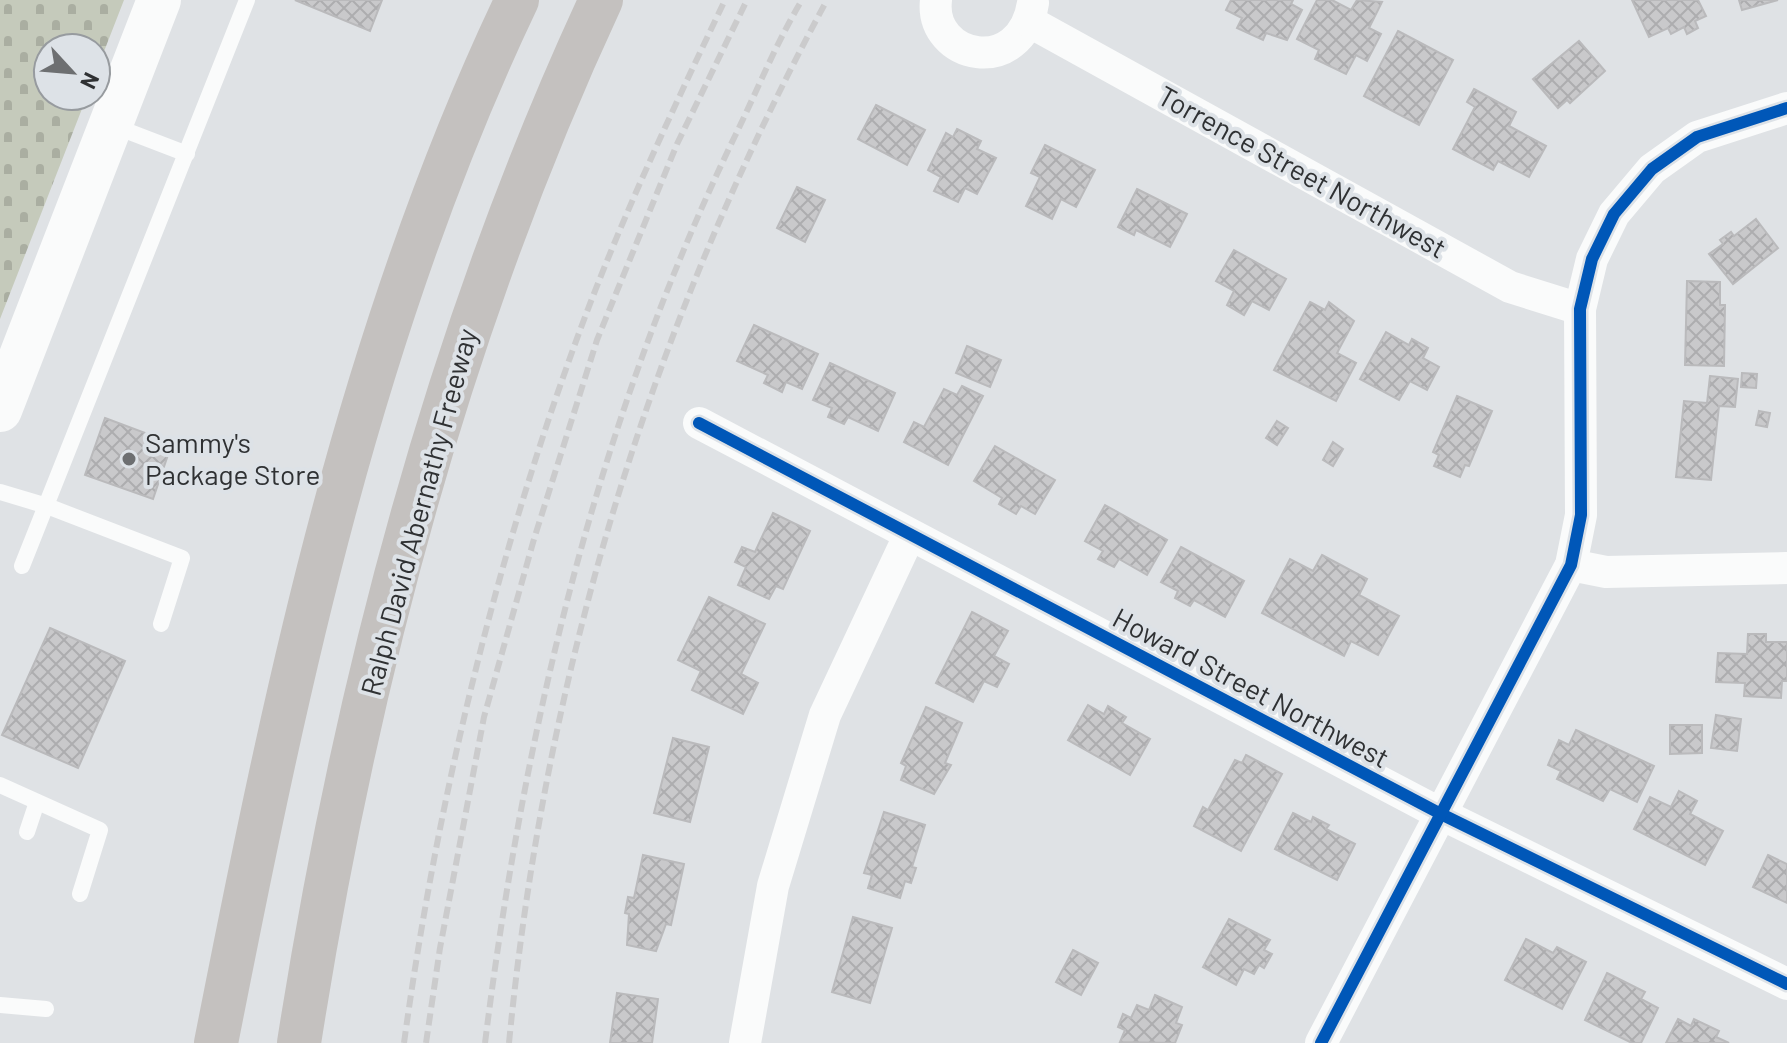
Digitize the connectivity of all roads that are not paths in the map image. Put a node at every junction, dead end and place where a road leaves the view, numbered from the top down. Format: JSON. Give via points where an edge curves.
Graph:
{"nodes":[{"id":1,"x":159,"y":0,"type":"edge"},
{"id":2,"x":247,"y":0,"type":"edge"},
{"id":3,"x":517,"y":0,"type":"edge"},
{"id":4,"x":601,"y":0,"type":"edge"},
{"id":5,"x":936,"y":0,"type":"edge"},
{"id":6,"x":1031,"y":11,"type":"edge"},
{"id":7,"x":1787,"y":108,"type":"edge"},
{"id":8,"x":111,"y":125,"type":"junction"},
{"id":9,"x":187,"y":154,"type":"junction"},
{"id":10,"x":1580,"y":309,"type":"junction"},
{"id":11,"x":0,"y":410,"type":"edge"},
{"id":12,"x":699,"y":423,"type":"dead end"},
{"id":13,"x":0,"y":492,"type":"edge"},
{"id":14,"x":47,"y":506,"type":"junction"},
{"id":15,"x":909,"y":536,"type":"junction"},
{"id":16,"x":1571,"y":565,"type":"junction"},
{"id":17,"x":22,"y":566,"type":"dead end"},
{"id":18,"x":1787,"y":568,"type":"edge"},
{"id":19,"x":161,"y":624,"type":"dead end"},
{"id":20,"x":0,"y":785,"type":"edge"},
{"id":21,"x":37,"y":802,"type":"junction"},
{"id":22,"x":1441,"y":814,"type":"junction"},
{"id":23,"x":27,"y":832,"type":"dead end"},
{"id":24,"x":80,"y":894,"type":"dead end"},
{"id":25,"x":1787,"y":984,"type":"edge"},
{"id":26,"x":0,"y":1005,"type":"edge"},
{"id":27,"x":46,"y":1009,"type":"dead end"},
{"id":28,"x":216,"y":1043,"type":"edge"},
{"id":29,"x":299,"y":1043,"type":"edge"},
{"id":30,"x":745,"y":1043,"type":"edge"},
{"id":31,"x":1321,"y":1043,"type":"edge"}],
"edges":[{"from":1,"to":8,"type":"main road"},
{"from":2,"to":9,"type":"lane"},
{"from":3,"to":28,"type":"highway","via":[[446,159],[337,493],[286,698]]},
{"from":4,"to":29,"type":"highway","name":"Ralph David Abernathy Freeway","via":[[531,157],[490,266],[422,483],[326,885]]},
{"from":5,"to":6,"type":"street","via":[[938,21],[947,36],[967,50],[985,53],[1011,45]]},
{"from":6,"to":10,"type":"street","name":"Torrence Street Northwest","via":[[1510,287]]},
{"from":7,"to":10,"type":"street","via":[[1697,137],[1652,169],[1614,214],[1592,259]]},
{"from":8,"to":9,"type":"lane"},
{"from":8,"to":11,"type":"main road"},
{"from":9,"to":14,"type":"lane"},
{"from":10,"to":16,"type":"street","via":[[1581,515]]},
{"from":12,"to":15,"type":"street","name":"Howard Street Northwest"},
{"from":13,"to":14,"type":"lane"},
{"from":14,"to":17,"type":"lane"},
{"from":14,"to":19,"type":"lane","via":[[182,558]]},
{"from":15,"to":22,"type":"street","name":"Howard Street Northwest"},
{"from":15,"to":30,"type":"street","via":[[825,715],[773,886]]},
{"from":16,"to":18,"type":"street","via":[[1606,572]]},
{"from":16,"to":22,"type":"street"},
{"from":20,"to":21,"type":"lane"},
{"from":21,"to":23,"type":"lane"},
{"from":21,"to":24,"type":"lane","via":[[100,830]]},
{"from":22,"to":25,"type":"street","name":"Howard Street Northwest"},
{"from":22,"to":31,"type":"street"},
{"from":26,"to":27,"type":"lane"}]}
